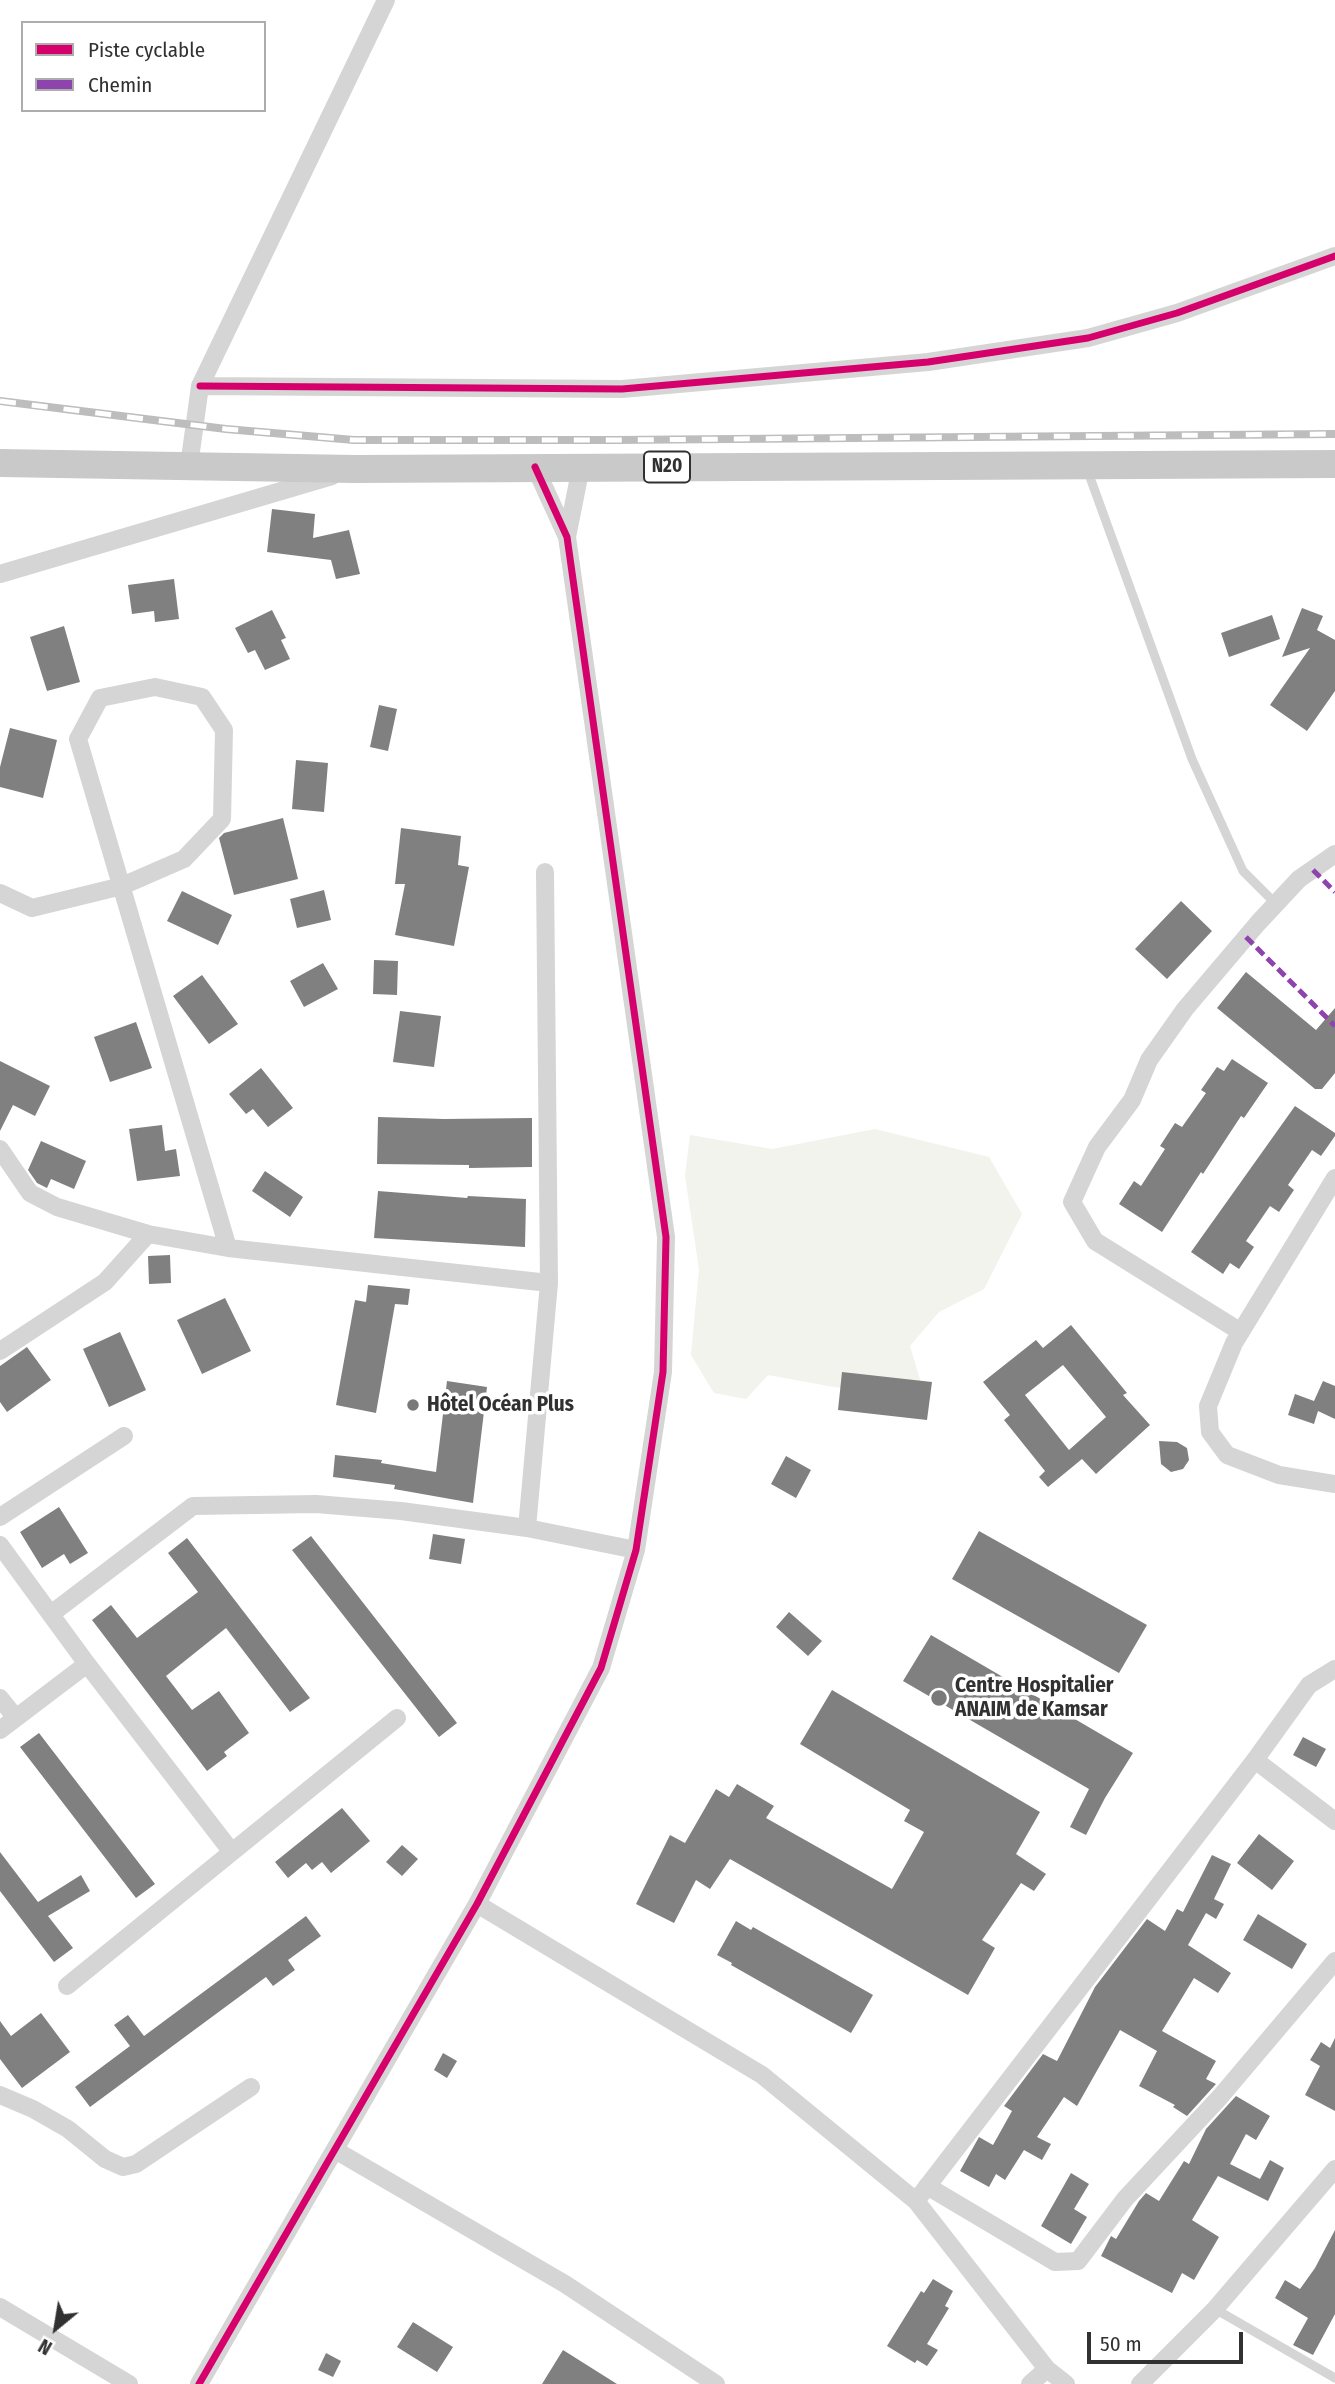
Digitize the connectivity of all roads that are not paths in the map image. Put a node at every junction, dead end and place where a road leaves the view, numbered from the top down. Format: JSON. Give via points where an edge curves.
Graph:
{"nodes":[{"id":1,"x":386,"y":0,"type":"edge"},
{"id":2,"x":1335,"y":256,"type":"edge"},
{"id":3,"x":200,"y":386,"type":"junction"},
{"id":4,"x":0,"y":463,"type":"edge"},
{"id":5,"x":1085,"y":464,"type":"junction"},
{"id":6,"x":1335,"y":464,"type":"edge"},
{"id":7,"x":189,"y":466,"type":"junction"},
{"id":8,"x":535,"y":467,"type":"junction"},
{"id":9,"x":581,"y":467,"type":"junction"},
{"id":10,"x":355,"y":469,"type":"junction"},
{"id":11,"x":567,"y":537,"type":"junction"},
{"id":12,"x":0,"y":574,"type":"edge"},
{"id":13,"x":1335,"y":854,"type":"edge"},
{"id":14,"x":545,"y":872,"type":"dead end"},
{"id":15,"x":122,"y":887,"type":"junction"},
{"id":16,"x":0,"y":893,"type":"edge"},
{"id":17,"x":1276,"y":904,"type":"junction"},
{"id":18,"x":0,"y":1149,"type":"edge"},
{"id":19,"x":1335,"y":1178,"type":"edge"},
{"id":20,"x":148,"y":1234,"type":"junction"},
{"id":21,"x":228,"y":1248,"type":"junction"},
{"id":22,"x":549,"y":1283,"type":"junction"},
{"id":23,"x":1241,"y":1332,"type":"junction"},
{"id":24,"x":0,"y":1350,"type":"edge"},
{"id":25,"x":124,"y":1436,"type":"dead end"},
{"id":26,"x":1335,"y":1484,"type":"edge"},
{"id":27,"x":0,"y":1517,"type":"edge"},
{"id":28,"x":527,"y":1528,"type":"junction"},
{"id":29,"x":0,"y":1545,"type":"edge"},
{"id":30,"x":636,"y":1550,"type":"junction"},
{"id":31,"x":51,"y":1614,"type":"junction"},
{"id":32,"x":88,"y":1664,"type":"junction"},
{"id":33,"x":1335,"y":1669,"type":"edge"},
{"id":34,"x":0,"y":1698,"type":"edge"},
{"id":35,"x":16,"y":1718,"type":"junction"},
{"id":36,"x":397,"y":1718,"type":"dead end"},
{"id":37,"x":0,"y":1730,"type":"edge"},
{"id":38,"x":1255,"y":1760,"type":"junction"},
{"id":39,"x":1335,"y":1821,"type":"edge"},
{"id":40,"x":231,"y":1851,"type":"junction"},
{"id":41,"x":477,"y":1904,"type":"junction"},
{"id":42,"x":1335,"y":1961,"type":"edge"},
{"id":43,"x":67,"y":1986,"type":"dead end"},
{"id":44,"x":251,"y":2087,"type":"dead end"},
{"id":45,"x":0,"y":2095,"type":"edge"},
{"id":46,"x":335,"y":2150,"type":"junction"},
{"id":47,"x":1335,"y":2169,"type":"edge"},
{"id":48,"x":927,"y":2186,"type":"junction"},
{"id":49,"x":916,"y":2201,"type":"junction"},
{"id":50,"x":0,"y":2307,"type":"edge"},
{"id":51,"x":1215,"y":2309,"type":"junction"},
{"id":52,"x":1047,"y":2369,"type":"junction"},
{"id":53,"x":1335,"y":2378,"type":"edge"},
{"id":54,"x":129,"y":2384,"type":"edge"},
{"id":55,"x":199,"y":2384,"type":"edge"},
{"id":56,"x":716,"y":2384,"type":"edge"},
{"id":57,"x":1030,"y":2384,"type":"edge"},
{"id":58,"x":1066,"y":2384,"type":"edge"},
{"id":59,"x":1140,"y":2384,"type":"edge"}],
"edges":[{"from":1,"to":3,"type":"street"},
{"from":2,"to":3,"type":"street","via":[[1177,313],[1088,338],[928,362],[622,389]]},
{"from":3,"to":7,"type":"street"},
{"from":4,"to":7,"type":"main road","number":"N20"},
{"from":5,"to":6,"type":"main road","number":"N20"},
{"from":5,"to":9,"type":"main road","number":"N20"},
{"from":5,"to":17,"type":"lane","via":[[1192,759],[1243,872]]},
{"from":7,"to":10,"type":"main road","number":"N20"},
{"from":8,"to":9,"type":"main road","number":"N20"},
{"from":8,"to":10,"type":"main road","number":"N20"},
{"from":8,"to":11,"type":"street"},
{"from":9,"to":11,"type":"street"},
{"from":10,"to":12,"type":"street"},
{"from":11,"to":30,"type":"street","via":[[666,1237],[663,1372]]},
{"from":13,"to":17,"type":"street"},
{"from":14,"to":22,"type":"street"},
{"from":15,"to":15,"type":"street","via":[[184,859],[222,820],[224,730],[202,697],[155,687],[100,698],[78,739]]},
{"from":15,"to":16,"type":"street","via":[[32,908]]},
{"from":15,"to":21,"type":"street"},
{"from":17,"to":23,"type":"street","via":[[1185,1009],[1149,1060],[1132,1100],[1097,1147],[1072,1202],[1095,1241]]},
{"from":18,"to":20,"type":"street","via":[[30,1193],[57,1207]]},
{"from":19,"to":23,"type":"street"},
{"from":20,"to":21,"type":"street"},
{"from":20,"to":24,"type":"street","via":[[105,1282]]},
{"from":21,"to":22,"type":"street"},
{"from":22,"to":28,"type":"street"},
{"from":23,"to":26,"type":"street","via":[[1208,1406],[1210,1432],[1227,1455],[1279,1475]]},
{"from":25,"to":27,"type":"street"},
{"from":28,"to":30,"type":"street"},
{"from":28,"to":31,"type":"street","via":[[316,1504],[193,1506]]},
{"from":29,"to":31,"type":"street"},
{"from":30,"to":41,"type":"street","via":[[601,1668]]},
{"from":31,"to":32,"type":"street"},
{"from":32,"to":35,"type":"street"},
{"from":32,"to":40,"type":"street"},
{"from":33,"to":38,"type":"street","via":[[1308,1685]]},
{"from":34,"to":35,"type":"street"},
{"from":35,"to":37,"type":"street"},
{"from":36,"to":40,"type":"street"},
{"from":38,"to":39,"type":"street"},
{"from":38,"to":48,"type":"street"},
{"from":40,"to":43,"type":"street"},
{"from":41,"to":46,"type":"street"},
{"from":41,"to":49,"type":"street","via":[[762,2075]]},
{"from":42,"to":48,"type":"street","via":[[1125,2199],[1078,2261],[1055,2262]]},
{"from":44,"to":45,"type":"street","via":[[136,2164],[123,2167],[105,2159],[68,2129]]},
{"from":46,"to":55,"type":"street"},
{"from":46,"to":56,"type":"street","via":[[565,2284]]},
{"from":47,"to":51,"type":"street"},
{"from":48,"to":49,"type":"street"},
{"from":49,"to":52,"type":"street"},
{"from":50,"to":54,"type":"street"},
{"from":51,"to":53,"type":"lane"},
{"from":51,"to":59,"type":"street"},
{"from":52,"to":57,"type":"street"},
{"from":52,"to":58,"type":"street"}]}
